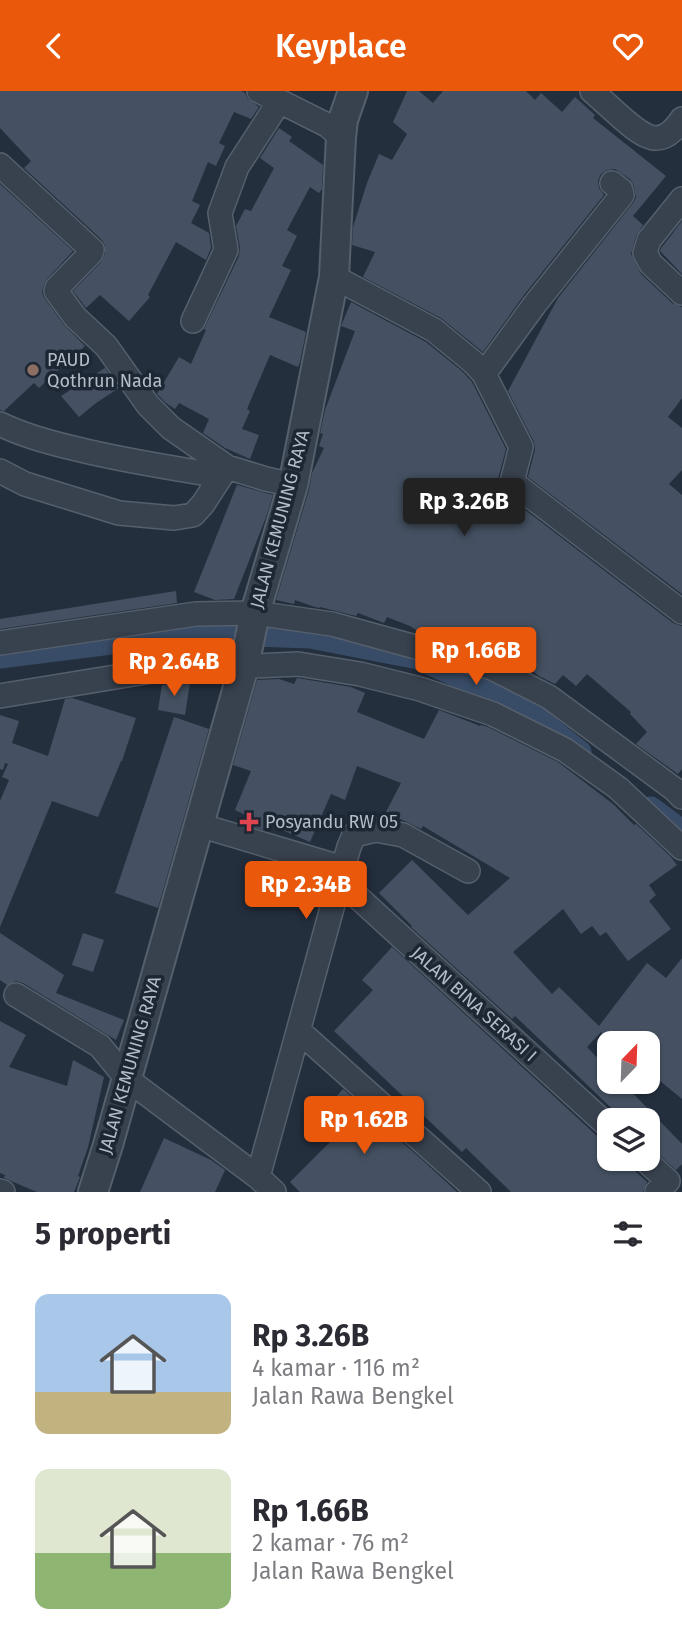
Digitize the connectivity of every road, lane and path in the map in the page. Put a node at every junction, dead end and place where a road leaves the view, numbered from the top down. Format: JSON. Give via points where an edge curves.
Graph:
{"nodes":[{"id":1,"x":592,"y":91,"type":"edge"},
{"id":2,"x":269,"y":97,"type":"edge"},
{"id":3,"x":346,"y":114,"type":"edge"},
{"id":4,"x":682,"y":119,"type":"edge"},
{"id":5,"x":0,"y":165,"type":"edge"},
{"id":6,"x":612,"y":183,"type":"dead end"},
{"id":7,"x":682,"y":199,"type":"edge"},
{"id":8,"x":334,"y":277,"type":"junction"},
{"id":9,"x":682,"y":293,"type":"edge"},
{"id":10,"x":193,"y":321,"type":"dead end"},
{"id":11,"x":484,"y":374,"type":"junction"},
{"id":12,"x":0,"y":424,"type":"edge"},
{"id":13,"x":0,"y":471,"type":"edge"},
{"id":14,"x":224,"y":472,"type":"junction"},
{"id":15,"x":293,"y":485,"type":"junction"},
{"id":16,"x":682,"y":612,"type":"edge"},
{"id":17,"x":254,"y":617,"type":"junction"},
{"id":18,"x":0,"y":642,"type":"edge"},
{"id":19,"x":245,"y":659,"type":"junction"},
{"id":20,"x":0,"y":696,"type":"edge"},
{"id":21,"x":679,"y":788,"type":"edge"},
{"id":22,"x":199,"y":825,"type":"junction"},
{"id":23,"x":682,"y":848,"type":"edge"},
{"id":24,"x":468,"y":871,"type":"dead end"},
{"id":25,"x":341,"y":874,"type":"junction"},
{"id":26,"x":16,"y":995,"type":"dead end"},
{"id":27,"x":299,"y":1031,"type":"junction"},
{"id":28,"x":127,"y":1079,"type":"junction"},
{"id":29,"x":597,"y":1116,"type":"edge"},
{"id":30,"x":652,"y":1171,"type":"edge"},
{"id":31,"x":266,"y":1185,"type":"edge"},
{"id":32,"x":662,"y":1186,"type":"edge"},
{"id":33,"x":93,"y":1192,"type":"edge"},
{"id":34,"x":479,"y":1192,"type":"edge"}],
"edges":[{"from":1,"to":4,"type":"street","via":[[643,136],[658,139],[675,131]]},
{"from":2,"to":3,"type":"street","via":[[327,125]]},
{"from":2,"to":10,"type":"street","via":[[220,213],[226,250]]},
{"from":3,"to":8,"type":"street","name":"JALAN KEMUNING RAYA"},
{"from":5,"to":14,"type":"street","via":[[92,250],[56,290],[75,317],[106,346],[148,405]]},
{"from":6,"to":11,"type":"street","via":[[622,195]]},
{"from":7,"to":9,"type":"street","via":[[649,240],[645,253]]},
{"from":8,"to":11,"type":"street","via":[[434,330]]},
{"from":8,"to":15,"type":"street","name":"JALAN KEMUNING RAYA"},
{"from":11,"to":16,"type":"street","via":[[521,447],[512,482]]},
{"from":12,"to":14,"type":"street","via":[[116,459]]},
{"from":13,"to":14,"type":"street","via":[[25,484],[119,513],[174,519],[193,515]]},
{"from":14,"to":15,"type":"street"},
{"from":15,"to":17,"type":"street","name":"JALAN KEMUNING RAYA"},
{"from":17,"to":18,"type":"street","via":[[196,614]]},
{"from":17,"to":19,"type":"street","name":"JALAN KEMUNING RAYA"},
{"from":17,"to":21,"type":"street","via":[[332,624],[492,668],[550,697]]},
{"from":19,"to":20,"type":"street"},
{"from":19,"to":22,"type":"street","name":"JALAN KEMUNING RAYA"},
{"from":19,"to":23,"type":"street","via":[[360,674],[493,713],[565,750],[618,788]]},
{"from":22,"to":25,"type":"street"},
{"from":22,"to":28,"type":"street","name":"JALAN KEMUNING RAYA"},
{"from":24,"to":25,"type":"street","via":[[403,835],[376,830],[354,835]]},
{"from":25,"to":27,"type":"street"},
{"from":25,"to":29,"type":"street","name":"JALAN BINA SERASI I"},
{"from":26,"to":28,"type":"street","via":[[100,1046]]},
{"from":27,"to":31,"type":"street"},
{"from":27,"to":34,"type":"street"},
{"from":28,"to":31,"type":"street"},
{"from":28,"to":33,"type":"street","name":"JALAN KEMUNING RAYA"},
{"from":30,"to":32,"type":"street"}]}
